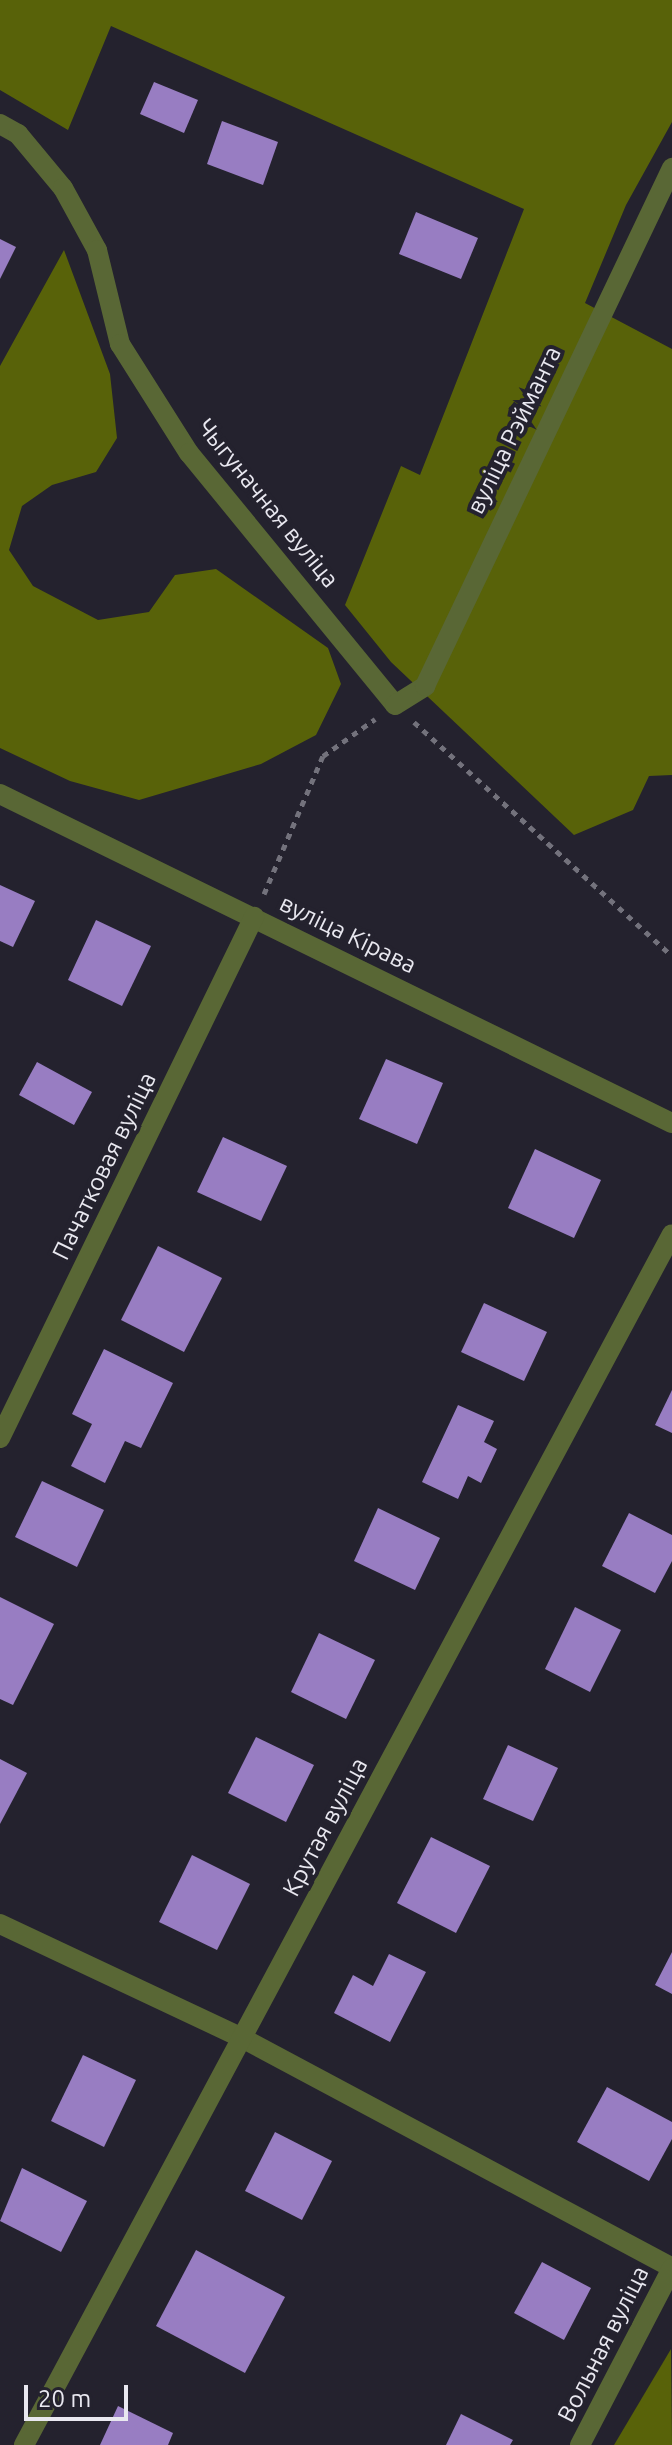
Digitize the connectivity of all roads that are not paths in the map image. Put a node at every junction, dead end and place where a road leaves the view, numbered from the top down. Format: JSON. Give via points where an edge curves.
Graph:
{"nodes":[{"id":1,"x":0,"y":124,"type":"edge"},
{"id":2,"x":672,"y":168,"type":"edge"},
{"id":3,"x":395,"y":705,"type":"joint"},
{"id":4,"x":0,"y":794,"type":"edge"},
{"id":5,"x":254,"y":917,"type":"junction"},
{"id":6,"x":672,"y":1123,"type":"edge"},
{"id":7,"x":672,"y":1234,"type":"edge"},
{"id":8,"x":0,"y":1438,"type":"edge"},
{"id":9,"x":0,"y":1924,"type":"edge"},
{"id":10,"x":242,"y":2038,"type":"junction"},
{"id":11,"x":672,"y":2268,"type":"edge"},
{"id":12,"x":24,"y":2445,"type":"edge"},
{"id":13,"x":580,"y":2445,"type":"edge"}],
"edges":[{"from":1,"to":3,"type":"street","name":"Чыгуначная вуліца","via":[[18,134],[63,188],[97,250],[120,344],[189,453]]},
{"from":2,"to":3,"type":"street","name":"вуліца Рэйманта","via":[[425,686]]},
{"from":4,"to":5,"type":"street","name":"вуліца Кірава"},
{"from":5,"to":6,"type":"street","name":"вуліца Кірава"},
{"from":5,"to":8,"type":"street","name":"Пачатковая вуліца"},
{"from":7,"to":10,"type":"street","name":"Крутая вуліца"},
{"from":9,"to":10,"type":"street"},
{"from":10,"to":11,"type":"street"},
{"from":10,"to":12,"type":"street","name":"Крутая вуліца"},
{"from":11,"to":13,"type":"street","name":"Вольная вуліца"}]}
